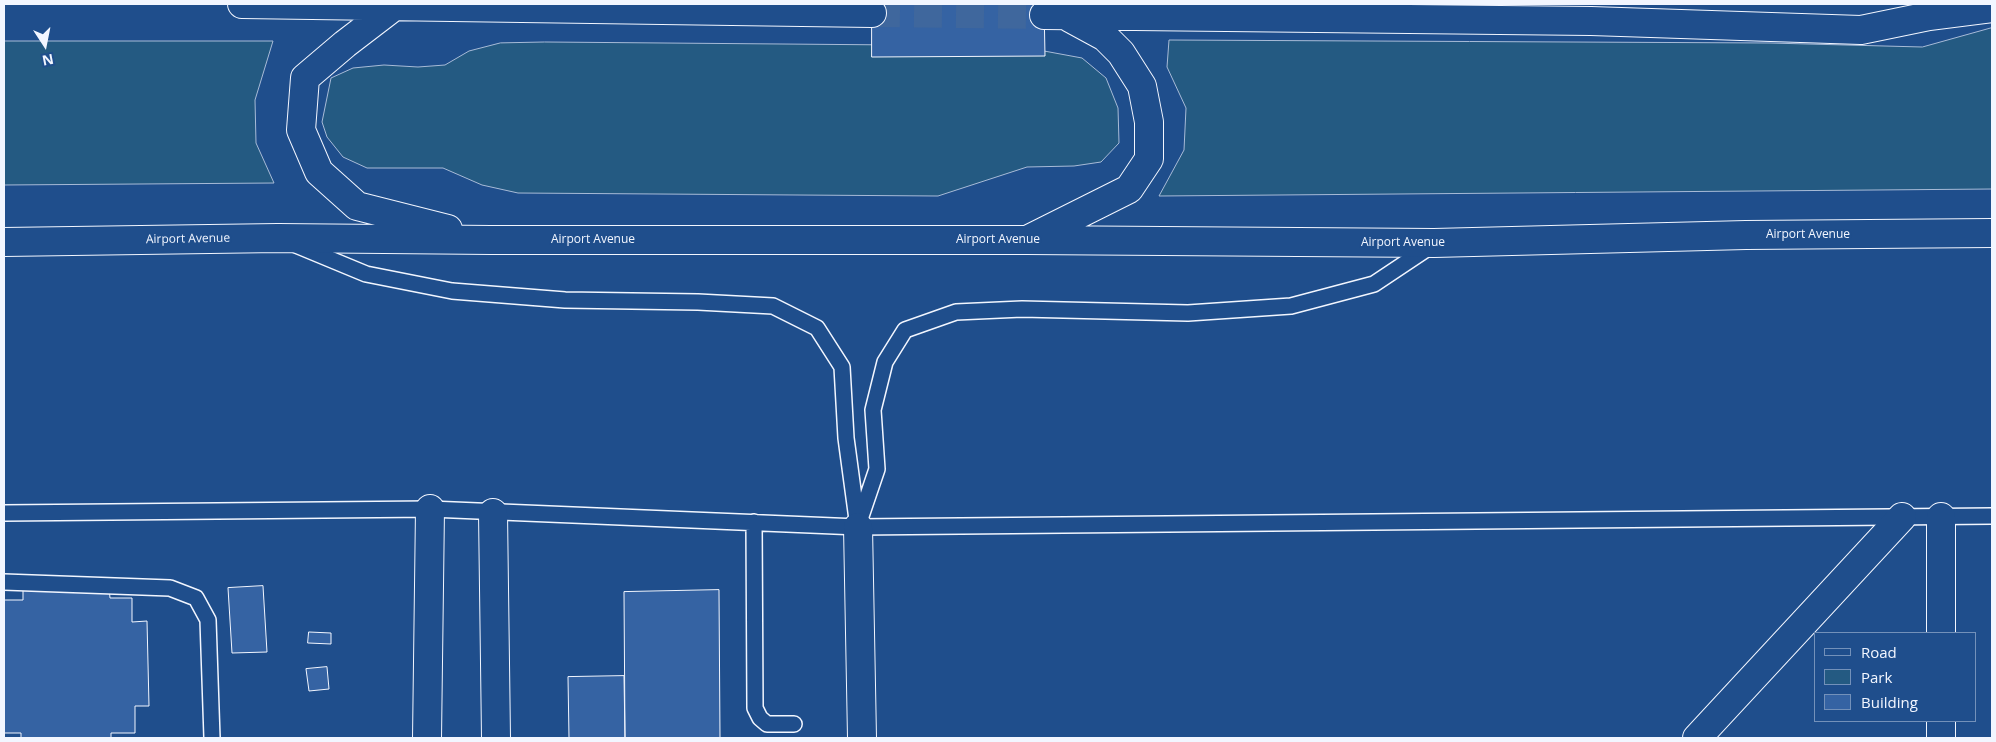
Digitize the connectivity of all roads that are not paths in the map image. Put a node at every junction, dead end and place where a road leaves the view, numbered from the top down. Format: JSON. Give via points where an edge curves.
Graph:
{"nodes":[{"id":1,"x":242,"y":4,"type":"edge"},
{"id":2,"x":396,"y":5,"type":"junction"},
{"id":3,"x":1992,"y":8,"type":"edge"},
{"id":4,"x":1937,"y":10,"type":"edge"},
{"id":5,"x":872,"y":13,"type":"tunnel mouth"},
{"id":6,"x":1992,"y":234,"type":"edge"},
{"id":7,"x":278,"y":238,"type":"junction"},
{"id":8,"x":491,"y":240,"type":"junction"},
{"id":9,"x":1027,"y":240,"type":"junction"},
{"id":10,"x":4,"y":242,"type":"edge"},
{"id":11,"x":1434,"y":243,"type":"junction"},
{"id":12,"x":430,"y":509,"type":"junction"},
{"id":13,"x":4,"y":513,"type":"edge"},
{"id":14,"x":493,"y":513,"type":"junction"},
{"id":15,"x":1941,"y":516,"type":"junction"},
{"id":16,"x":1992,"y":516,"type":"edge"},
{"id":17,"x":1902,"y":517,"type":"junction"},
{"id":18,"x":754,"y":522,"type":"junction"},
{"id":19,"x":858,"y":526,"type":"junction"},
{"id":20,"x":4,"y":582,"type":"edge"},
{"id":21,"x":1941,"y":632,"type":"edge"},
{"id":22,"x":1941,"y":722,"type":"edge"},
{"id":23,"x":794,"y":724,"type":"dead end"},
{"id":24,"x":212,"y":738,"type":"edge"},
{"id":25,"x":427,"y":738,"type":"edge"},
{"id":26,"x":496,"y":738,"type":"edge"},
{"id":27,"x":862,"y":738,"type":"edge"},
{"id":28,"x":1697,"y":738,"type":"edge"},
{"id":29,"x":1941,"y":738,"type":"edge"}],
"edges":[{"from":1,"to":2,"type":"main road"},
{"from":2,"to":5,"type":"main road"},
{"from":2,"to":8,"type":"main road","via":[[305,78],[301,130],[319,172],[357,206]]},
{"from":3,"to":4,"type":"main road"},
{"from":4,"to":9,"type":"main road","via":[[1862,30],[1590,21],[1055,16],[1106,38],[1121,53],[1142,86],[1149,122],[1149,159],[1129,189]]},
{"from":6,"to":11,"type":"main road","name":"Airport Avenue","via":[[1746,235]]},
{"from":7,"to":8,"type":"main road","name":"Airport Avenue"},
{"from":7,"to":10,"type":"main road","name":"Airport Avenue"},
{"from":7,"to":19,"type":"lane","via":[[366,274],[452,291],[565,300],[773,306],[817,328],[842,367],[846,438]]},
{"from":8,"to":9,"type":"main road","name":"Airport Avenue"},
{"from":9,"to":11,"type":"main road","name":"Airport Avenue"},
{"from":11,"to":19,"type":"lane","via":[[1374,284],[1291,306],[1188,313],[1022,309],[956,312],[905,330],[882,371],[874,410],[877,468]]},
{"from":12,"to":13,"type":"lane"},
{"from":12,"to":14,"type":"lane"},
{"from":12,"to":25,"type":"main road"},
{"from":14,"to":18,"type":"lane"},
{"from":14,"to":26,"type":"main road"},
{"from":15,"to":16,"type":"lane"},
{"from":15,"to":17,"type":"lane"},
{"from":15,"to":21,"type":"main road"},
{"from":17,"to":19,"type":"lane"},
{"from":17,"to":28,"type":"main road"},
{"from":18,"to":19,"type":"lane"},
{"from":18,"to":23,"type":"lane","via":[[755,708],[767,724]]},
{"from":19,"to":27,"type":"main road"},
{"from":20,"to":24,"type":"lane","via":[[170,588],[196,598],[208,620]]},
{"from":22,"to":29,"type":"main road"}]}
